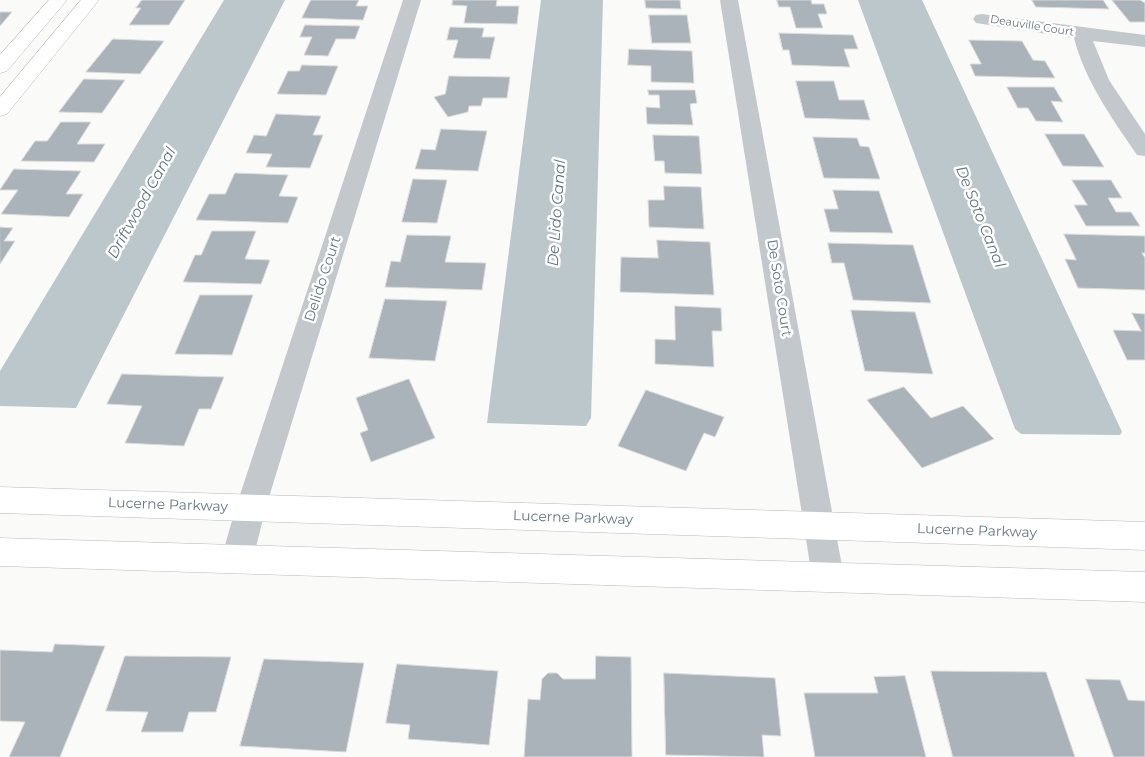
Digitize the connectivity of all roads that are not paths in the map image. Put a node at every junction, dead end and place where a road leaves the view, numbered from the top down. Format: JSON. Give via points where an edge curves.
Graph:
{"nodes":[{"id":1,"x":58,"y":0,"type":"edge"},
{"id":2,"x":90,"y":0,"type":"edge"},
{"id":3,"x":412,"y":0,"type":"edge"},
{"id":4,"x":729,"y":0,"type":"edge"},
{"id":5,"x":982,"y":19,"type":"dead end"},
{"id":6,"x":1082,"y":34,"type":"junction"},
{"id":7,"x":1145,"y":41,"type":"edge"},
{"id":8,"x":0,"y":67,"type":"edge"},
{"id":9,"x":0,"y":110,"type":"edge"},
{"id":10,"x":1145,"y":150,"type":"edge"},
{"id":11,"x":0,"y":500,"type":"edge"},
{"id":12,"x":251,"y":507,"type":"junction"},
{"id":13,"x":819,"y":526,"type":"junction"},
{"id":14,"x":1145,"y":536,"type":"edge"},
{"id":15,"x":0,"y":552,"type":"edge"},
{"id":16,"x":238,"y":559,"type":"junction"},
{"id":17,"x":828,"y":577,"type":"junction"},
{"id":18,"x":1145,"y":588,"type":"edge"}],
"edges":[{"from":1,"to":8,"type":"street"},
{"from":2,"to":9,"type":"street"},
{"from":3,"to":12,"type":"street","name":"Delido Court"},
{"from":4,"to":13,"type":"street","name":"De Soto Court"},
{"from":5,"to":6,"type":"street","name":"Deauville Court"},
{"from":6,"to":7,"type":"street","name":"Deauville Court"},
{"from":6,"to":10,"type":"street","name":"Deauville Court","via":[[1095,74]]},
{"from":11,"to":12,"type":"street","name":"Lucerne Parkway"},
{"from":12,"to":13,"type":"street","name":"Lucerne Parkway"},
{"from":12,"to":16,"type":"street","name":"Delido Court"},
{"from":13,"to":14,"type":"street","name":"Lucerne Parkway"},
{"from":13,"to":17,"type":"street","name":"De Soto Court"},
{"from":15,"to":16,"type":"street"},
{"from":16,"to":17,"type":"street"},
{"from":17,"to":18,"type":"street"}]}
